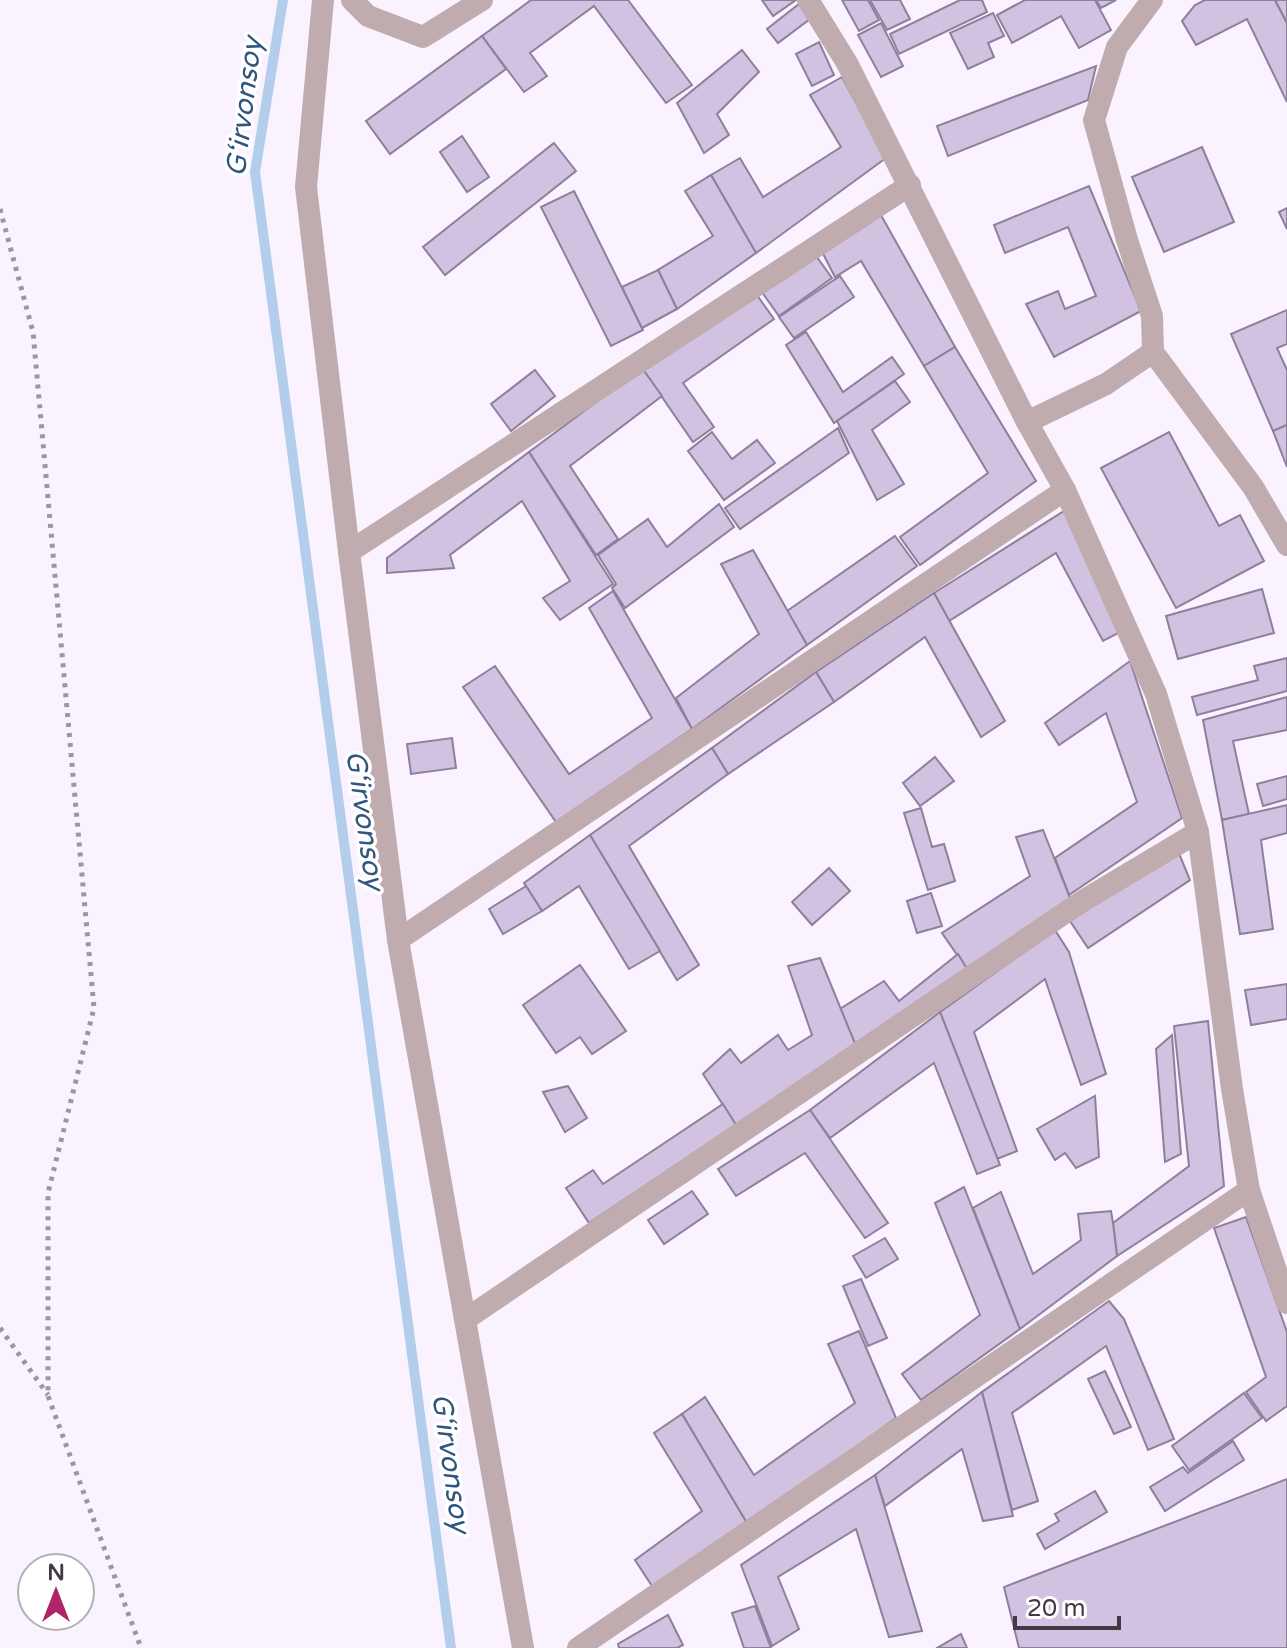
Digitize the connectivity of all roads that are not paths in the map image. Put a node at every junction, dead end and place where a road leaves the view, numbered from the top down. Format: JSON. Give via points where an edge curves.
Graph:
{"nodes":[{"id":1,"x":323,"y":0,"type":"edge"},
{"id":2,"x":352,"y":0,"type":"edge"},
{"id":3,"x":482,"y":0,"type":"edge"},
{"id":4,"x":808,"y":0,"type":"edge"},
{"id":5,"x":1152,"y":0,"type":"edge"},
{"id":6,"x":910,"y":185,"type":"junction"},
{"id":7,"x":1153,"y":352,"type":"junction"},
{"id":8,"x":1027,"y":422,"type":"junction"},
{"id":9,"x":1065,"y":490,"type":"junction"},
{"id":10,"x":1287,"y":545,"type":"edge"},
{"id":11,"x":349,"y":552,"type":"junction"},
{"id":12,"x":1198,"y":832,"type":"junction"},
{"id":13,"x":398,"y":940,"type":"junction"},
{"id":14,"x":1249,"y":1190,"type":"junction"},
{"id":15,"x":1287,"y":1303,"type":"edge"},
{"id":16,"x":466,"y":1319,"type":"junction"},
{"id":17,"x":523,"y":1648,"type":"edge"},
{"id":18,"x":578,"y":1648,"type":"edge"}],
"edges":[{"from":1,"to":11,"type":"street","via":[[306,187]]},
{"from":2,"to":3,"type":"street","via":[[368,16],[423,37]]},
{"from":4,"to":6,"type":"street"},
{"from":5,"to":7,"type":"street","via":[[1117,47],[1094,120],[1152,316]]},
{"from":6,"to":8,"type":"street"},
{"from":6,"to":11,"type":"street"},
{"from":7,"to":8,"type":"street","via":[[1106,384]]},
{"from":7,"to":10,"type":"street","via":[[1253,487]]},
{"from":8,"to":9,"type":"street"},
{"from":9,"to":12,"type":"street","via":[[1156,694]]},
{"from":9,"to":13,"type":"street"},
{"from":11,"to":13,"type":"street"},
{"from":12,"to":14,"type":"street"},
{"from":12,"to":16,"type":"street","via":[[1081,902]]},
{"from":13,"to":16,"type":"street"},
{"from":14,"to":15,"type":"street"},
{"from":14,"to":18,"type":"street"},
{"from":16,"to":17,"type":"street"}]}
